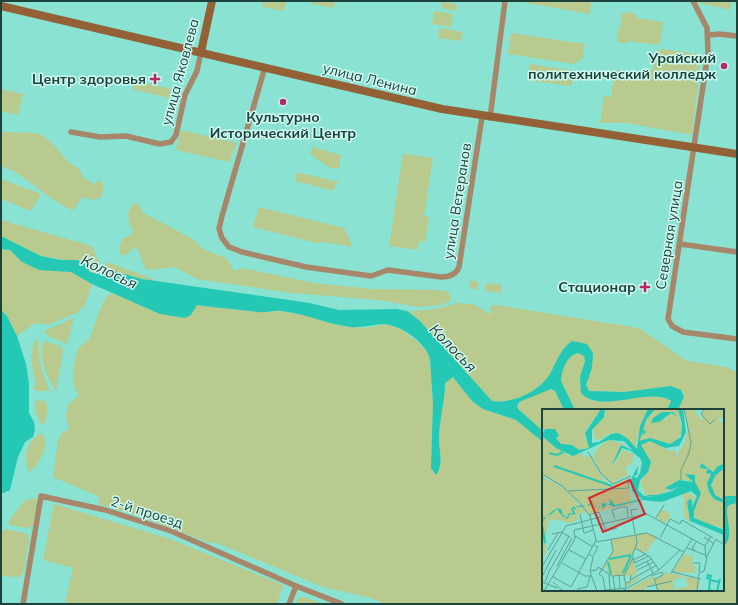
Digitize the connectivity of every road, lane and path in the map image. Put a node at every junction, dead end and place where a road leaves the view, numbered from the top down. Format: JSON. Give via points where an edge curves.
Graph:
{"nodes":[{"id":1,"x":212,"y":1,"type":"edge"},
{"id":2,"x":505,"y":1,"type":"edge"},
{"id":3,"x":693,"y":1,"type":"edge"},
{"id":4,"x":1,"y":6,"type":"edge"},
{"id":5,"x":709,"y":35,"type":"junction"},
{"id":6,"x":737,"y":36,"type":"edge"},
{"id":7,"x":201,"y":52,"type":"junction"},
{"id":8,"x":265,"y":67,"type":"junction"},
{"id":9,"x":486,"y":117,"type":"junction"},
{"id":10,"x":71,"y":132,"type":"dead end"},
{"id":11,"x":695,"y":148,"type":"junction"},
{"id":12,"x":737,"y":154,"type":"edge"},
{"id":13,"x":680,"y":244,"type":"junction"},
{"id":14,"x":737,"y":252,"type":"edge"},
{"id":15,"x":737,"y":340,"type":"edge"},
{"id":16,"x":296,"y":586,"type":"junction"},
{"id":17,"x":23,"y":604,"type":"edge"},
{"id":18,"x":289,"y":604,"type":"edge"},
{"id":19,"x":342,"y":604,"type":"edge"}],
"edges":[{"from":1,"to":7,"type":"main road","name":"улица Яковлева"},
{"from":2,"to":9,"type":"street","name":"улица Ветеранов"},
{"from":3,"to":5,"type":"street","via":[[702,15]]},
{"from":4,"to":7,"type":"main road","name":"улица Ленина"},
{"from":5,"to":6,"type":"street"},
{"from":5,"to":11,"type":"street","name":"Северная улица"},
{"from":7,"to":8,"type":"main road","name":"улица Ленина"},
{"from":7,"to":10,"type":"street","name":"улица Яковлева","via":[[185,95],[176,135],[171,142],[160,144],[126,136],[100,137]]},
{"from":8,"to":9,"type":"main road","name":"улица Ленина","via":[[420,105]]},
{"from":8,"to":9,"type":"street","name":"улица Ветеранов","via":[[220,229],[222,238],[229,247],[306,267],[371,276],[388,270],[445,277],[452,275],[458,270]]},
{"from":9,"to":11,"type":"main road","name":"улица Ленина"},
{"from":11,"to":12,"type":"main road","name":"улица Ленина"},
{"from":11,"to":13,"type":"street","name":"Северная улица"},
{"from":13,"to":14,"type":"street"},
{"from":13,"to":15,"type":"street","name":"Северная улица","via":[[668,313],[672,326],[683,332]]},
{"from":16,"to":17,"type":"street","name":"2-й проезд","via":[[171,532],[105,510],[41,496]]},
{"from":16,"to":18,"type":"street"},
{"from":16,"to":19,"type":"street","name":"2-й проезд"}]}
